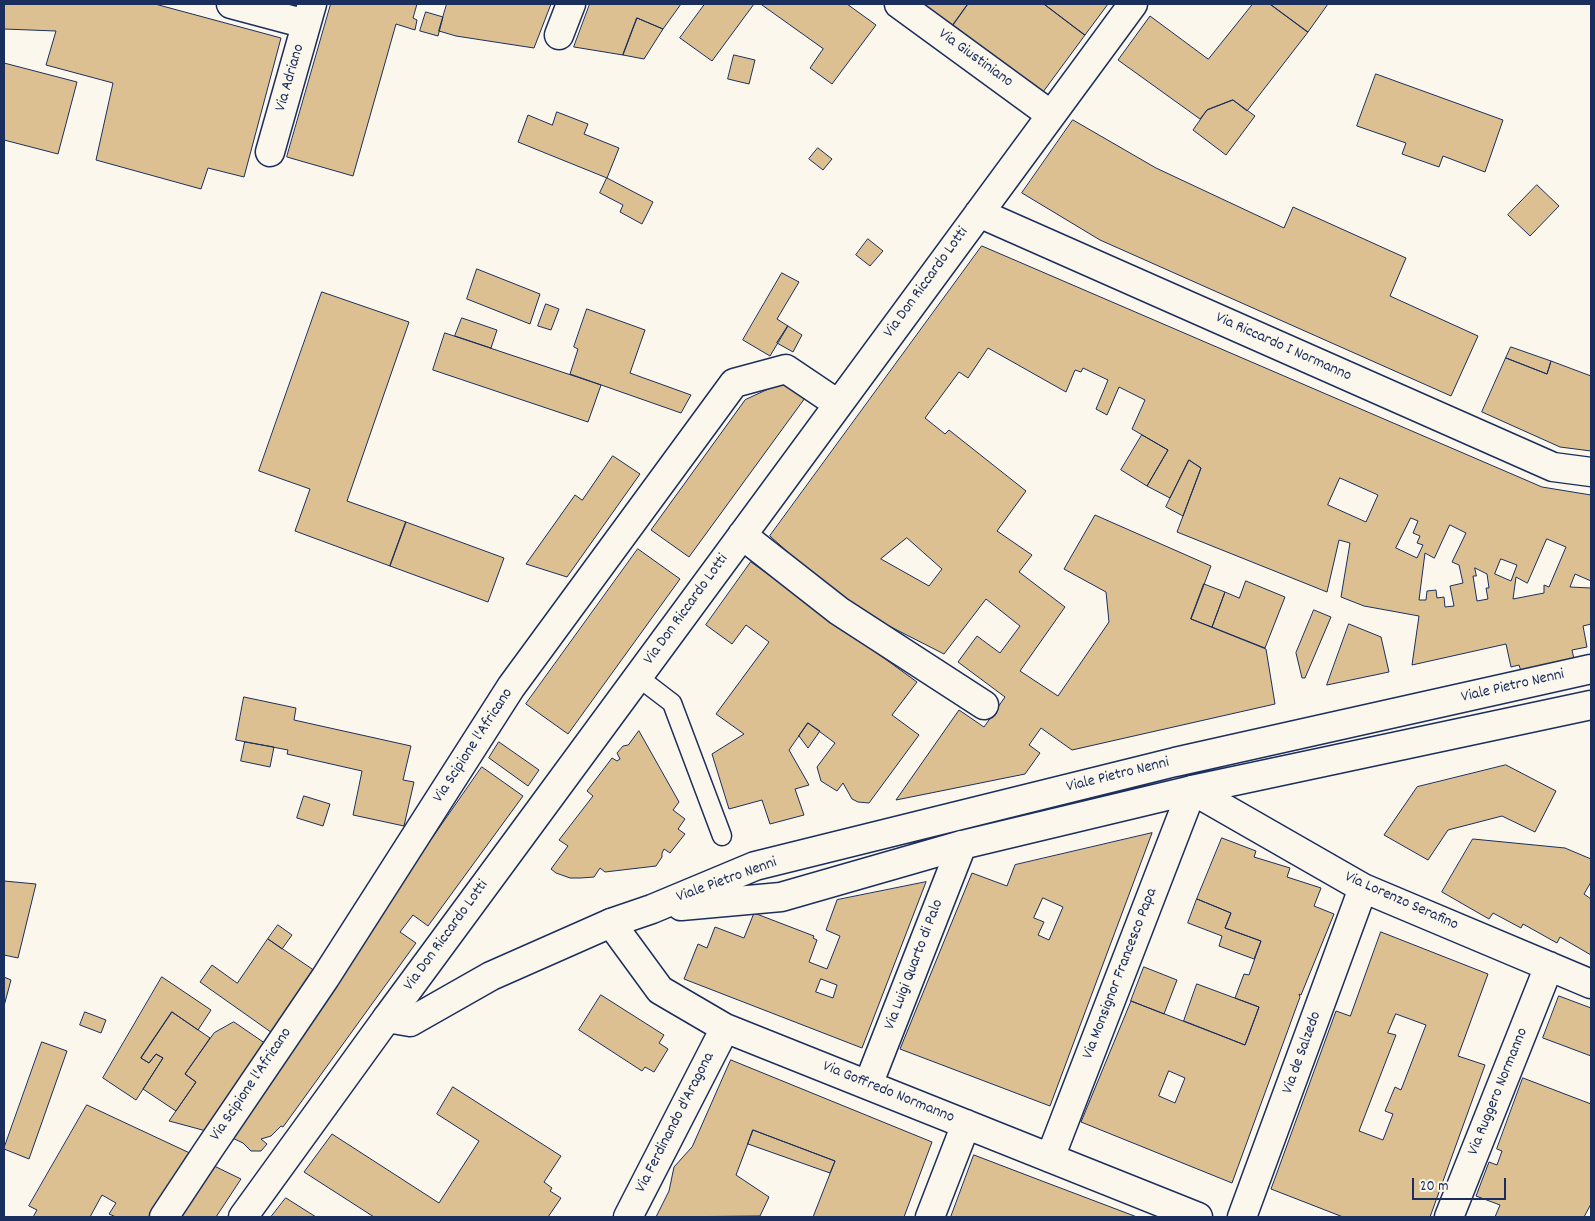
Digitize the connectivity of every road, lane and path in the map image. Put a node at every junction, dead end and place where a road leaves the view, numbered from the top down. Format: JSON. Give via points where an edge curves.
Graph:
{"nodes":[{"id":1,"x":231,"y":4,"type":"edge"},
{"id":2,"x":572,"y":4,"type":"edge"},
{"id":3,"x":899,"y":4,"type":"edge"},
{"id":4,"x":1133,"y":4,"type":"edge"},
{"id":5,"x":309,"y":14,"type":"edge"},
{"id":6,"x":559,"y":35,"type":"dead end"},
{"id":7,"x":1051,"y":115,"type":"junction"},
{"id":8,"x":270,"y":152,"type":"dead end"},
{"id":9,"x":979,"y":213,"type":"junction"},
{"id":10,"x":838,"y":404,"type":"junction"},
{"id":11,"x":1591,"y":472,"type":"edge"},
{"id":12,"x":742,"y":535,"type":"junction"},
{"id":13,"x":1591,"y":670,"type":"edge"},
{"id":14,"x":638,"y":677,"type":"junction"},
{"id":15,"x":984,"y":705,"type":"dead end"},
{"id":16,"x":1591,"y":705,"type":"edge"},
{"id":17,"x":1192,"y":790,"type":"junction"},
{"id":18,"x":722,"y":836,"type":"dead end"},
{"id":19,"x":962,"y":845,"type":"junction"},
{"id":20,"x":1363,"y":888,"type":"junction"},
{"id":21,"x":652,"y":909,"type":"junction"},
{"id":22,"x":612,"y":922,"type":"junction"},
{"id":23,"x":1548,"y":966,"type":"junction"},
{"id":24,"x":1591,"y":984,"type":"edge"},
{"id":25,"x":387,"y":1018,"type":"junction"},
{"id":26,"x":725,"y":1028,"type":"junction"},
{"id":27,"x":868,"y":1085,"type":"junction"},
{"id":28,"x":966,"y":1124,"type":"junction"},
{"id":29,"x":1050,"y":1158,"type":"junction"},
{"id":30,"x":164,"y":1217,"type":"edge"},
{"id":31,"x":243,"y":1217,"type":"edge"},
{"id":32,"x":628,"y":1217,"type":"edge"},
{"id":33,"x":930,"y":1217,"type":"edge"},
{"id":34,"x":1198,"y":1217,"type":"edge"},
{"id":35,"x":1242,"y":1217,"type":"edge"},
{"id":36,"x":1449,"y":1217,"type":"edge"}],
"edges":[{"from":1,"to":5,"type":"street"},
{"from":2,"to":6,"type":"street"},
{"from":3,"to":7,"type":"street","name":"Via Giustiniano"},
{"from":4,"to":7,"type":"street","name":"Via Don Riccardo Lotti"},
{"from":5,"to":8,"type":"street","name":"Via Adriano"},
{"from":7,"to":9,"type":"street","name":"Via Don Riccardo Lotti"},
{"from":9,"to":10,"type":"street","name":"Via Don Riccardo Lotti"},
{"from":9,"to":11,"type":"street","name":"Via Riccardo I Normanno","via":[[1553,467]]},
{"from":10,"to":12,"type":"street","name":"Via Don Riccardo Lotti"},
{"from":10,"to":30,"type":"street","name":"Via Scipione l'Africano","via":[[786,369],[734,383],[511,687],[325,978]]},
{"from":12,"to":14,"type":"street","name":"Via Don Riccardo Lotti"},
{"from":12,"to":15,"type":"street","via":[[839,611]]},
{"from":13,"to":21,"type":"street","name":"Viale Pietro Nenni","via":[[1175,762],[755,866]]},
{"from":14,"to":18,"type":"lane","via":[[672,703]]},
{"from":14,"to":25,"type":"street","name":"Via Don Riccardo Lotti"},
{"from":16,"to":17,"type":"street","name":"Viale Pietro Nenni"},
{"from":17,"to":19,"type":"street","name":"Viale Pietro Nenni"},
{"from":17,"to":20,"type":"street","name":"Via Lorenzo Serafino"},
{"from":17,"to":29,"type":"street","name":"Via Monsignor Francesco Papa"},
{"from":19,"to":21,"type":"street","name":"Viale Pietro Nenni","via":[[781,897]]},
{"from":19,"to":27,"type":"street","name":"Via Luigi Quarto di Palo"},
{"from":20,"to":23,"type":"street","name":"Via Lorenzo Serafino"},
{"from":20,"to":35,"type":"street","name":"Via de Salzedo"},
{"from":21,"to":22,"type":"street","name":"Viale Pietro Nenni"},
{"from":22,"to":25,"type":"street","name":"Viale Pietro Nenni","via":[[491,976],[410,1022]]},
{"from":22,"to":26,"type":"street","name":"Via Goffredo Normanno","via":[[660,990]]},
{"from":23,"to":24,"type":"street","name":"Via Lorenzo Serafino"},
{"from":23,"to":36,"type":"street","name":"Via Ruggero Normanno"},
{"from":25,"to":31,"type":"street","name":"Via Don Riccardo Lotti"},
{"from":26,"to":27,"type":"street","name":"Via Goffredo Normanno"},
{"from":26,"to":32,"type":"street","name":"Via Ferdinando d'Aragona"},
{"from":27,"to":28,"type":"street","name":"Via Goffredo Normanno"},
{"from":28,"to":29,"type":"street","name":"Via Goffredo Normanno"},
{"from":28,"to":33,"type":"street"},
{"from":29,"to":34,"type":"street","name":"Via Goffredo Normanno"}]}
